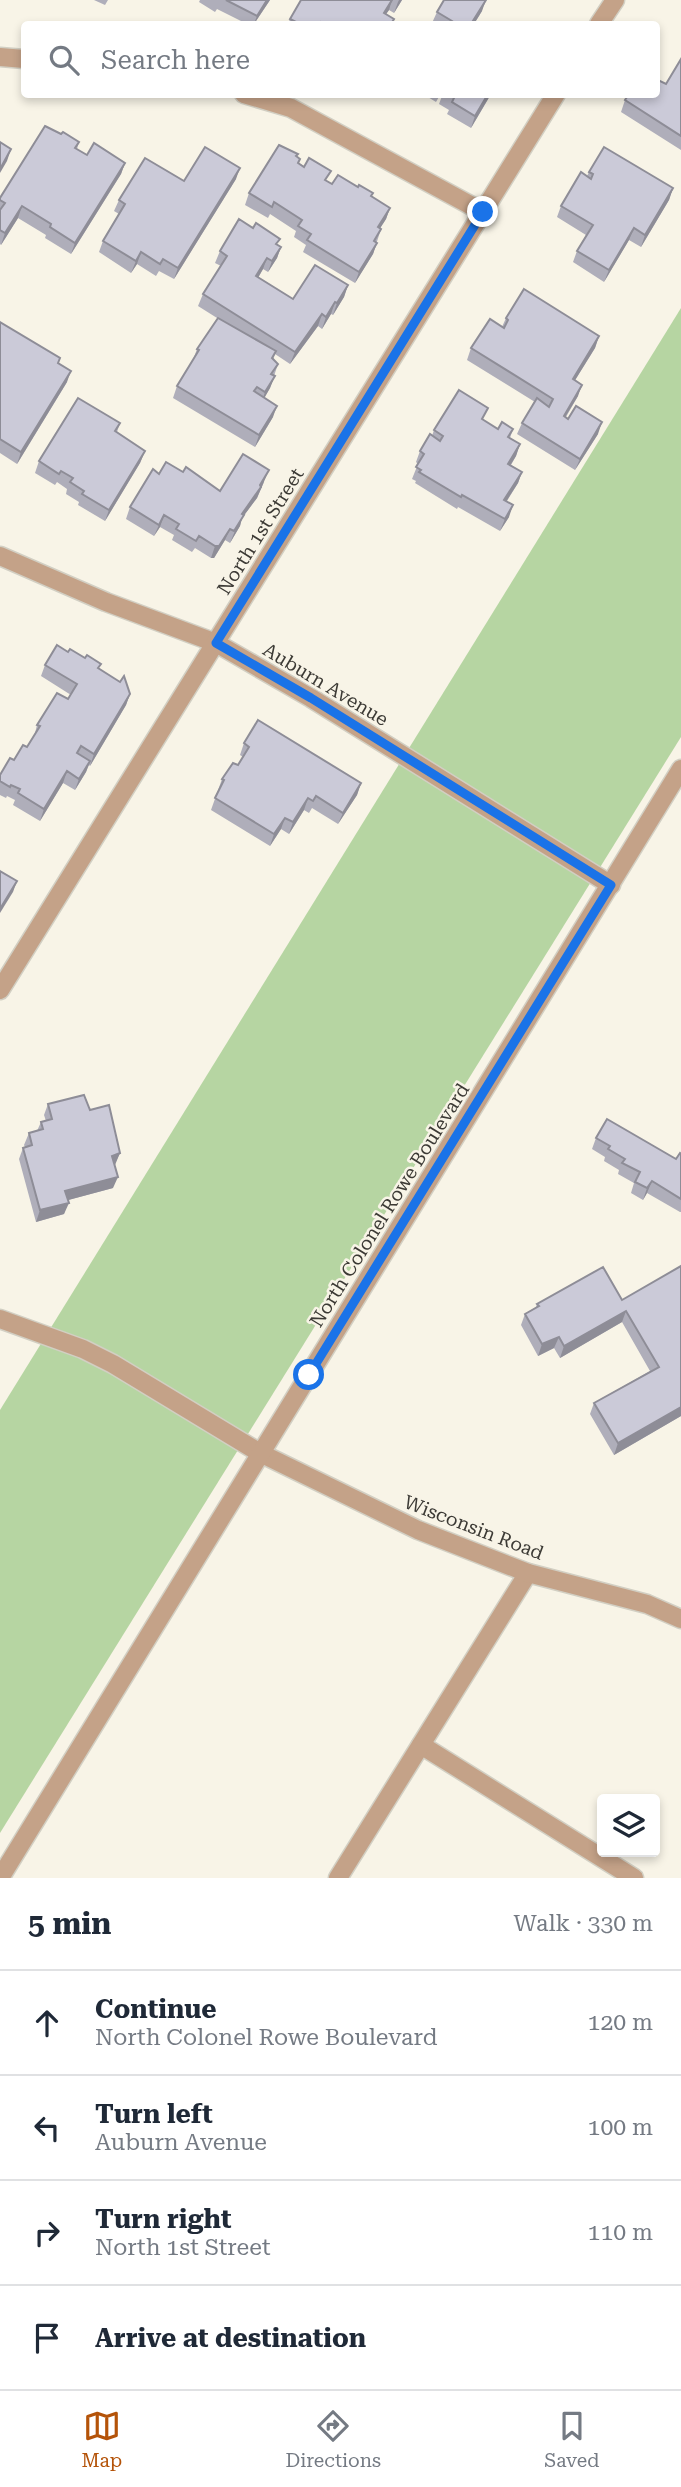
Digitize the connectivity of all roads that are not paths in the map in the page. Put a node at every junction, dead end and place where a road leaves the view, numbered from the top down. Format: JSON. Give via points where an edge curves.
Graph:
{"nodes":[{"id":1,"x":615,"y":0,"type":"edge"},
{"id":2,"x":601,"y":21,"type":"edge"},
{"id":3,"x":0,"y":57,"type":"edge"},
{"id":4,"x":21,"y":59,"type":"edge"},
{"id":5,"x":257,"y":98,"type":"edge"},
{"id":6,"x":554,"y":98,"type":"edge"},
{"id":7,"x":483,"y":212,"type":"junction"},
{"id":8,"x":0,"y":556,"type":"edge"},
{"id":9,"x":216,"y":643,"type":"junction"},
{"id":10,"x":681,"y":769,"type":"edge"},
{"id":11,"x":611,"y":885,"type":"junction"},
{"id":12,"x":0,"y":990,"type":"edge"},
{"id":13,"x":0,"y":1319,"type":"edge"},
{"id":14,"x":260,"y":1453,"type":"junction"},
{"id":15,"x":528,"y":1573,"type":"junction"},
{"id":16,"x":681,"y":1619,"type":"edge"},
{"id":17,"x":421,"y":1745,"type":"junction"},
{"id":18,"x":0,"y":1878,"type":"edge"},
{"id":19,"x":338,"y":1878,"type":"edge"},
{"id":20,"x":634,"y":1878,"type":"edge"}],
"edges":[{"from":1,"to":2,"type":"street"},
{"from":3,"to":4,"type":"street"},
{"from":5,"to":7,"type":"street","via":[[290,108]]},
{"from":6,"to":7,"type":"street","name":"North 1st Street"},
{"from":7,"to":9,"type":"street","name":"North 1st Street"},
{"from":8,"to":9,"type":"street","name":"Auburn Avenue"},
{"from":9,"to":11,"type":"street","name":"Auburn Avenue"},
{"from":9,"to":12,"type":"street","name":"North 1st Street"},
{"from":10,"to":11,"type":"street","name":"North Colonel Rowe Boulevard"},
{"from":11,"to":14,"type":"street","name":"North Colonel Rowe Boulevard"},
{"from":13,"to":14,"type":"street","name":"Wisconsin Road","via":[[113,1364]]},
{"from":14,"to":15,"type":"street","name":"Wisconsin Road","via":[[418,1530]]},
{"from":14,"to":18,"type":"street","name":"North Colonel Rowe Boulevard"},
{"from":15,"to":16,"type":"street","name":"Wisconsin Road","via":[[647,1604]]},
{"from":15,"to":17,"type":"street"},
{"from":17,"to":19,"type":"street"},
{"from":17,"to":20,"type":"street"}]}
